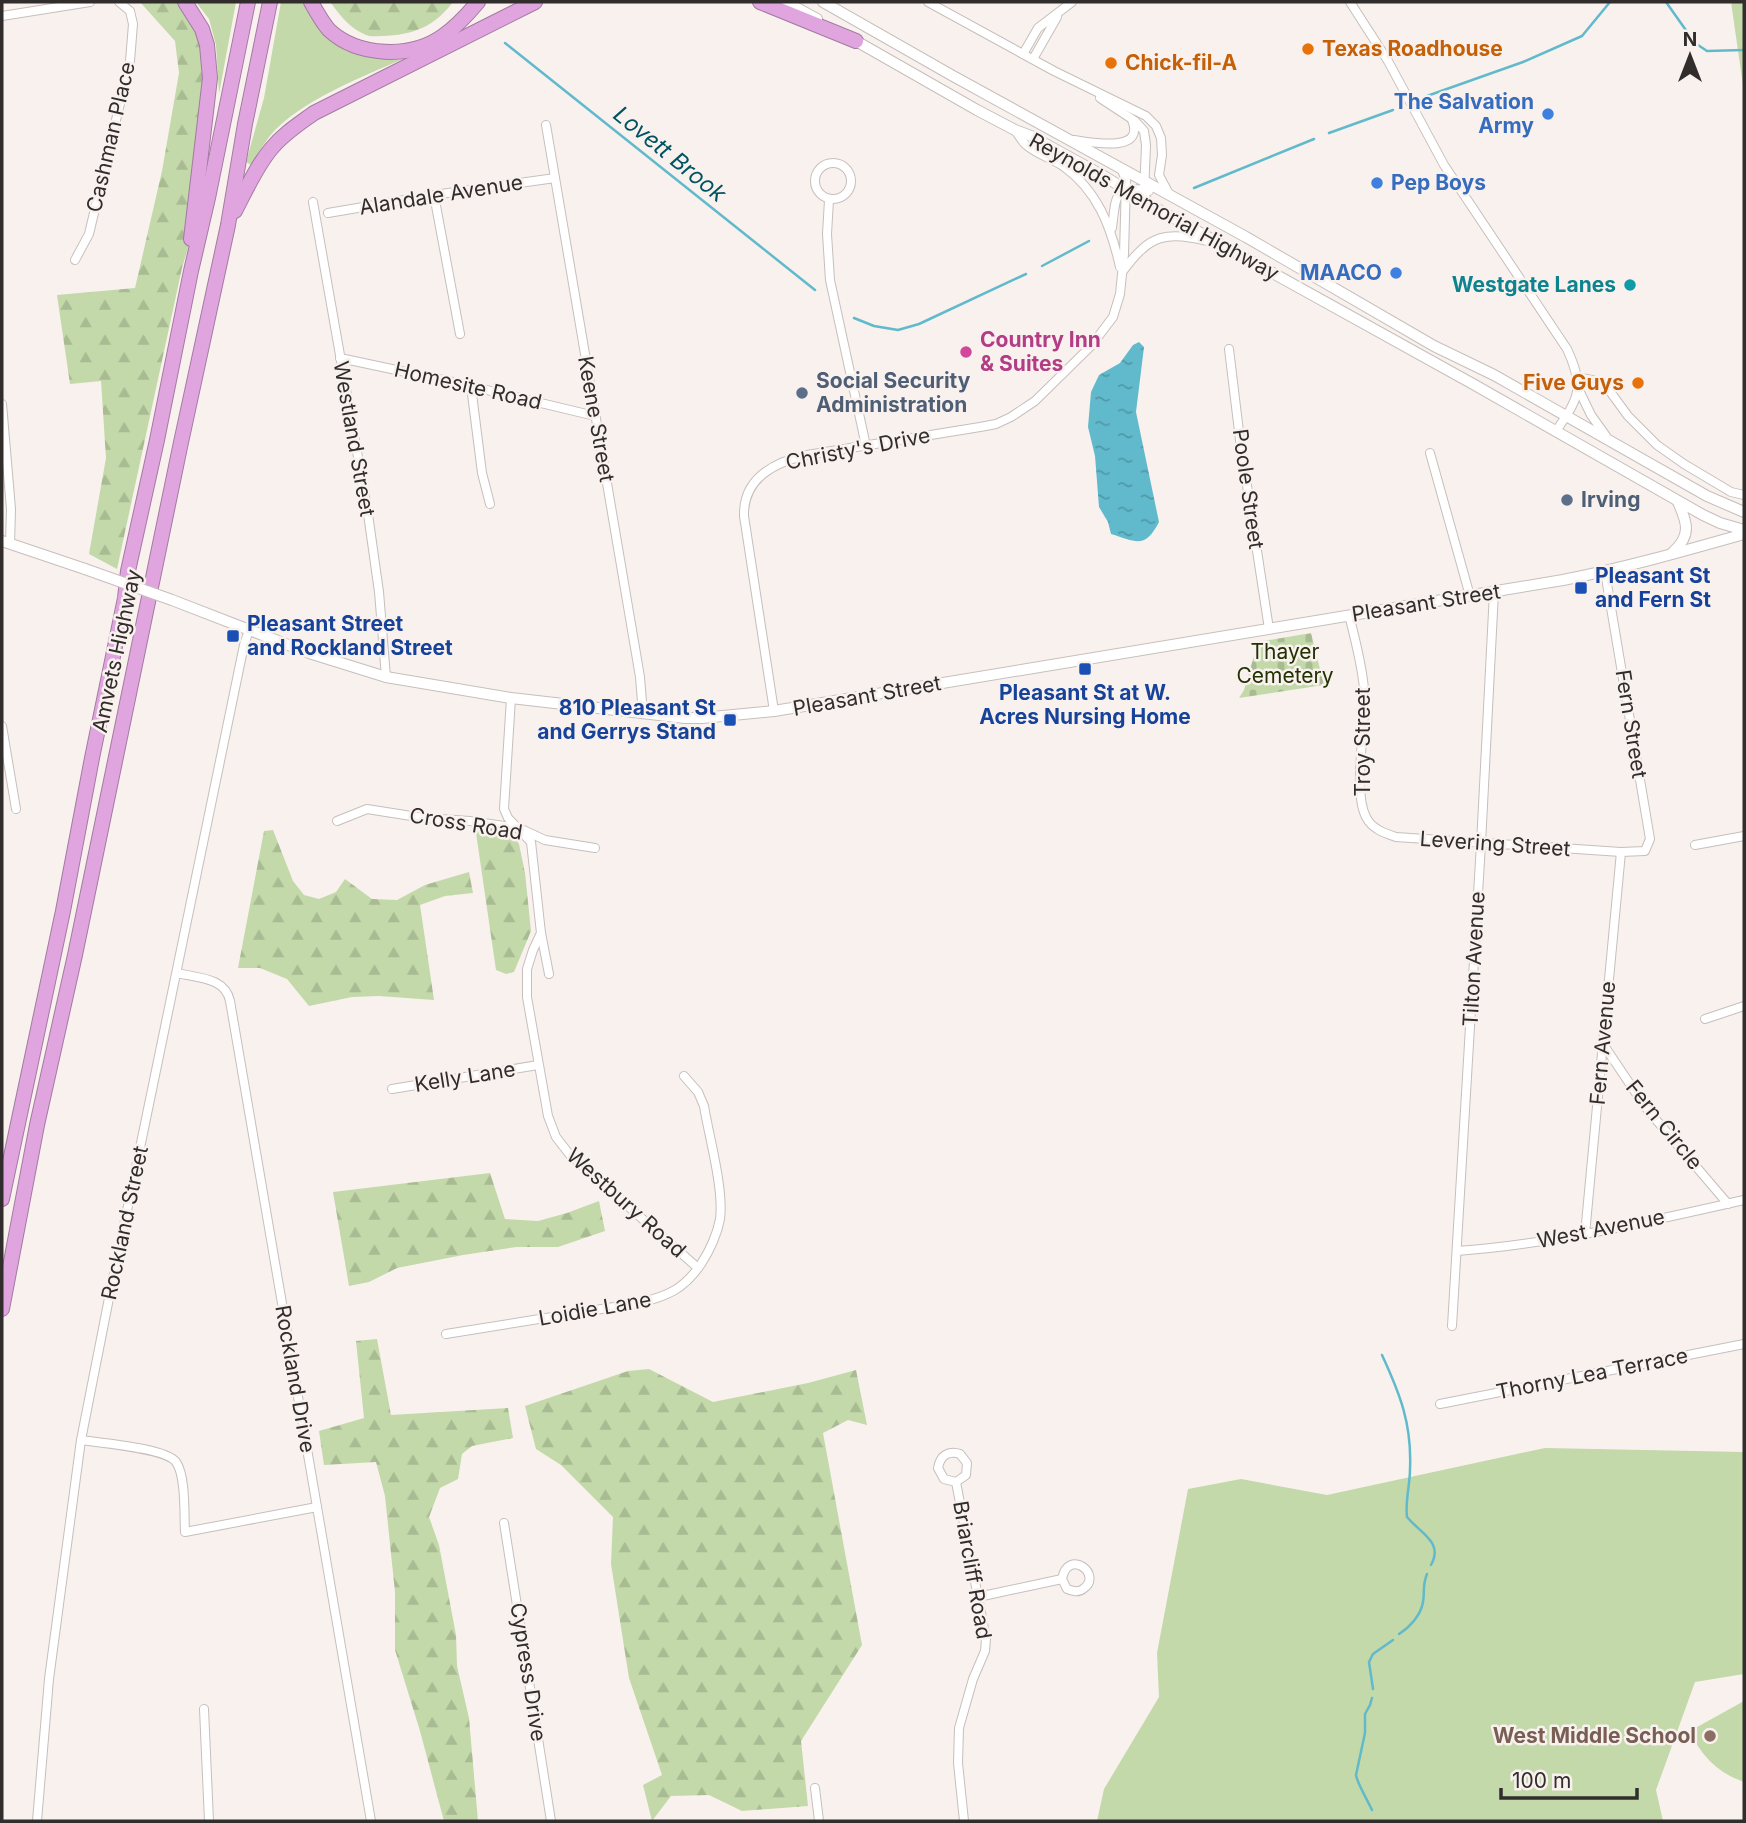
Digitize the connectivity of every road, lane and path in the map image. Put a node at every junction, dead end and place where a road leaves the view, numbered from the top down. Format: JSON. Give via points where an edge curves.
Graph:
{"nodes":[{"id":1,"x":90,"y":2,"type":"edge"},
{"id":2,"x":120,"y":2,"type":"edge"},
{"id":3,"x":186,"y":2,"type":"edge"},
{"id":4,"x":248,"y":2,"type":"edge"},
{"id":5,"x":270,"y":2,"type":"edge"},
{"id":6,"x":311,"y":2,"type":"edge"},
{"id":7,"x":478,"y":2,"type":"edge"},
{"id":8,"x":536,"y":2,"type":"edge"},
{"id":9,"x":760,"y":2,"type":"edge"},
{"id":10,"x":786,"y":2,"type":"edge"},
{"id":11,"x":823,"y":2,"type":"edge"},
{"id":12,"x":928,"y":2,"type":"edge"},
{"id":13,"x":1072,"y":2,"type":"edge"},
{"id":14,"x":1350,"y":2,"type":"edge"},
{"id":15,"x":1058,"y":14,"type":"junction"},
{"id":16,"x":2,"y":16,"type":"edge"},
{"id":17,"x":856,"y":41,"type":"junction"},
{"id":18,"x":1023,"y":54,"type":"junction"},
{"id":19,"x":1033,"y":59,"type":"junction"},
{"id":20,"x":1077,"y":83,"type":"junction"},
{"id":21,"x":1130,"y":118,"type":"junction"},
{"id":22,"x":546,"y":125,"type":"dead end"},
{"id":23,"x":1014,"y":130,"type":"junction"},
{"id":24,"x":1071,"y":140,"type":"junction"},
{"id":25,"x":1121,"y":168,"type":"junction"},
{"id":26,"x":1160,"y":168,"type":"junction"},
{"id":27,"x":555,"y":178,"type":"junction"},
{"id":28,"x":1126,"y":184,"type":"junction"},
{"id":29,"x":1144,"y":186,"type":"junction"},
{"id":30,"x":434,"y":195,"type":"junction"},
{"id":31,"x":1169,"y":195,"type":"junction"},
{"id":32,"x":829,"y":200,"type":"junction"},
{"id":33,"x":313,"y":202,"type":"dead end"},
{"id":34,"x":1148,"y":203,"type":"junction"},
{"id":35,"x":328,"y":213,"type":"dead end"},
{"id":36,"x":228,"y":225,"type":"junction"},
{"id":37,"x":1111,"y":232,"type":"junction"},
{"id":38,"x":1220,"y":244,"type":"junction"},
{"id":39,"x":75,"y":260,"type":"dead end"},
{"id":40,"x":191,"y":271,"type":"junction"},
{"id":41,"x":1121,"y":274,"type":"junction"},
{"id":42,"x":460,"y":334,"type":"dead end"},
{"id":43,"x":1229,"y":349,"type":"dead end"},
{"id":44,"x":340,"y":358,"type":"junction"},
{"id":45,"x":1577,"y":377,"type":"junction"},
{"id":46,"x":471,"y":386,"type":"junction"},
{"id":47,"x":1578,"y":387,"type":"junction"},
{"id":48,"x":2,"y":404,"type":"edge"},
{"id":49,"x":595,"y":416,"type":"junction"},
{"id":50,"x":1566,"y":416,"type":"junction"},
{"id":51,"x":1556,"y":431,"type":"junction"},
{"id":52,"x":1610,"y":442,"type":"junction"},
{"id":53,"x":866,"y":446,"type":"junction"},
{"id":54,"x":1430,"y":453,"type":"dead end"},
{"id":55,"x":1744,"y":495,"type":"edge"},
{"id":56,"x":1678,"y":502,"type":"junction"},
{"id":57,"x":491,"y":504,"type":"dead end"},
{"id":58,"x":1744,"y":513,"type":"edge"},
{"id":59,"x":1744,"y":532,"type":"edge"},
{"id":60,"x":6,"y":542,"type":"edge"},
{"id":61,"x":1670,"y":555,"type":"junction"},
{"id":62,"x":1605,"y":572,"type":"junction"},
{"id":63,"x":1494,"y":592,"type":"junction"},
{"id":64,"x":1470,"y":596,"type":"junction"},
{"id":65,"x":1349,"y":615,"type":"junction"},
{"id":66,"x":1269,"y":629,"type":"junction"},
{"id":67,"x":249,"y":630,"type":"junction"},
{"id":68,"x":386,"y":677,"type":"junction"},
{"id":69,"x":511,"y":698,"type":"junction"},
{"id":70,"x":774,"y":711,"type":"junction"},
{"id":71,"x":643,"y":715,"type":"junction"},
{"id":72,"x":2,"y":726,"type":"edge"},
{"id":73,"x":16,"y":809,"type":"dead end"},
{"id":74,"x":337,"y":821,"type":"dead end"},
{"id":75,"x":1373,"y":826,"type":"joint"},
{"id":76,"x":519,"y":828,"type":"junction"},
{"id":77,"x":1744,"y":836,"type":"edge"},
{"id":78,"x":1481,"y":844,"type":"junction"},
{"id":79,"x":1695,"y":845,"type":"dead end"},
{"id":80,"x":595,"y":848,"type":"dead end"},
{"id":81,"x":1620,"y":852,"type":"junction"},
{"id":82,"x":541,"y":933,"type":"junction"},
{"id":83,"x":177,"y":973,"type":"junction"},
{"id":84,"x":549,"y":974,"type":"dead end"},
{"id":85,"x":1744,"y":1006,"type":"edge"},
{"id":86,"x":1705,"y":1019,"type":"dead end"},
{"id":87,"x":1603,"y":1044,"type":"junction"},
{"id":88,"x":538,"y":1065,"type":"junction"},
{"id":89,"x":684,"y":1076,"type":"dead end"},
{"id":90,"x":392,"y":1089,"type":"dead end"},
{"id":91,"x":2,"y":1199,"type":"edge"},
{"id":92,"x":1744,"y":1200,"type":"edge"},
{"id":93,"x":1728,"y":1204,"type":"junction"},
{"id":94,"x":1585,"y":1234,"type":"junction"},
{"id":95,"x":1457,"y":1251,"type":"junction"},
{"id":96,"x":698,"y":1268,"type":"junction"},
{"id":97,"x":2,"y":1309,"type":"edge"},
{"id":98,"x":1452,"y":1326,"type":"dead end"},
{"id":99,"x":446,"y":1334,"type":"dead end"},
{"id":100,"x":1744,"y":1344,"type":"edge"},
{"id":101,"x":1440,"y":1404,"type":"dead end"},
{"id":102,"x":81,"y":1440,"type":"junction"},
{"id":103,"x":956,"y":1482,"type":"dead end"},
{"id":104,"x":317,"y":1507,"type":"junction"},
{"id":105,"x":504,"y":1523,"type":"dead end"},
{"id":106,"x":1062,"y":1579,"type":"dead end"},
{"id":107,"x":978,"y":1597,"type":"junction"},
{"id":108,"x":204,"y":1709,"type":"dead end"},
{"id":109,"x":815,"y":1788,"type":"dead end"},
{"id":110,"x":37,"y":1821,"type":"edge"},
{"id":111,"x":209,"y":1821,"type":"edge"},
{"id":112,"x":371,"y":1821,"type":"edge"},
{"id":113,"x":551,"y":1821,"type":"edge"},
{"id":114,"x":819,"y":1821,"type":"edge"},
{"id":115,"x":964,"y":1821,"type":"edge"}],
"edges":[{"from":1,"to":16,"type":"street"},
{"from":2,"to":39,"type":"street","name":"Cashman Place","via":[[130,11],[133,24],[130,61],[89,234]]},
{"from":3,"to":40,"type":"highway","via":[[202,29],[210,78]]},
{"from":4,"to":40,"type":"highway","name":"Amvets Highway"},
{"from":5,"to":36,"type":"highway","name":"Amvets Highway"},
{"from":6,"to":7,"type":"highway","via":[[330,30],[350,43],[400,51],[442,37]]},
{"from":8,"to":36,"type":"highway","via":[[314,113],[289,131],[270,150]]},
{"from":9,"to":17,"type":"highway"},
{"from":10,"to":17,"type":"main road","name":"Reynolds Memorial Highway"},
{"from":11,"to":24,"type":"main road","name":"Reynolds Memorial Highway"},
{"from":12,"to":18,"type":"street"},
{"from":13,"to":15,"type":"street"},
{"from":14,"to":45,"type":"street","via":[[1444,165],[1564,343]]},
{"from":15,"to":18,"type":"street","via":[[1038,29]]},
{"from":15,"to":19,"type":"street"},
{"from":17,"to":23,"type":"main road","name":"Reynolds Memorial Highway"},
{"from":18,"to":19,"type":"street"},
{"from":19,"to":20,"type":"street"},
{"from":20,"to":21,"type":"street"},
{"from":20,"to":26,"type":"street","via":[[1151,120],[1161,138]]},
{"from":21,"to":24,"type":"street","via":[[1134,132],[1127,141]]},
{"from":21,"to":29,"type":"street","via":[[1145,135]]},
{"from":22,"to":27,"type":"street","name":"Keene Street"},
{"from":23,"to":28,"type":"main road","name":"Reynolds Memorial Highway"},
{"from":23,"to":37,"type":"street","name":"Christy's Drive","via":[[1026,145],[1082,181]]},
{"from":24,"to":25,"type":"main road","name":"Reynolds Memorial Highway"},
{"from":25,"to":28,"type":"street","name":"Christy's Drive"},
{"from":25,"to":29,"type":"main road","name":"Reynolds Memorial Highway"},
{"from":26,"to":29,"type":"street"},
{"from":26,"to":31,"type":"street"},
{"from":27,"to":30,"type":"street","name":"Alandale Avenue"},
{"from":27,"to":49,"type":"street","name":"Keene Street"},
{"from":28,"to":29,"type":"street"},
{"from":28,"to":34,"type":"main road","name":"Reynolds Memorial Highway"},
{"from":28,"to":37,"type":"street","name":"Christy's Drive","via":[[1116,200]]},
{"from":28,"to":41,"type":"street","name":"Christy's Drive"},
{"from":29,"to":31,"type":"main road","name":"Reynolds Memorial Highway"},
{"from":29,"to":34,"type":"street"},
{"from":30,"to":35,"type":"street","name":"Alandale Avenue"},
{"from":30,"to":42,"type":"street"},
{"from":31,"to":50,"type":"main road","name":"Reynolds Memorial Highway"},
{"from":32,"to":32,"type":"street","via":[[841,198],[852,183],[849,172],[839,164],[828,163],[816,175],[817,191]]},
{"from":32,"to":53,"type":"street","via":[[830,280]]},
{"from":33,"to":44,"type":"street","name":"Westland Street"},
{"from":34,"to":38,"type":"main road","name":"Reynolds Memorial Highway"},
{"from":36,"to":97,"type":"highway","name":"Amvets Highway"},
{"from":37,"to":41,"type":"street","name":"Christy's Drive"},
{"from":38,"to":41,"type":"street","via":[[1182,235],[1161,238],[1141,249]]},
{"from":38,"to":51,"type":"main road","name":"Reynolds Memorial Highway"},
{"from":40,"to":91,"type":"highway","name":"Amvets Highway"},
{"from":41,"to":53,"type":"street","name":"Christy's Drive","via":[[1117,306],[1107,327],[1025,409],[980,428]]},
{"from":43,"to":66,"type":"street","name":"Poole Street"},
{"from":44,"to":46,"type":"street","name":"Homesite Road"},
{"from":44,"to":68,"type":"street","name":"Westland Street","via":[[368,514]]},
{"from":45,"to":47,"type":"street"},
{"from":45,"to":55,"type":"street","via":[[1601,382],[1657,446],[1731,492]]},
{"from":46,"to":49,"type":"street","name":"Homesite Road"},
{"from":46,"to":57,"type":"street","via":[[482,473]]},
{"from":47,"to":50,"type":"street"},
{"from":47,"to":52,"type":"street"},
{"from":48,"to":60,"type":"street","via":[[11,509]]},
{"from":49,"to":71,"type":"street","name":"Keene Street"},
{"from":50,"to":51,"type":"street"},
{"from":50,"to":52,"type":"main road","name":"Reynolds Memorial Highway"},
{"from":51,"to":56,"type":"main road","name":"Reynolds Memorial Highway"},
{"from":52,"to":58,"type":"main road","name":"Reynolds Memorial Highway"},
{"from":53,"to":70,"type":"street","name":"Christy's Drive","via":[[781,462],[760,476],[746,497],[745,522]]},
{"from":54,"to":64,"type":"street"},
{"from":56,"to":59,"type":"main road","name":"Reynolds Memorial Highway"},
{"from":56,"to":61,"type":"main road","via":[[1686,531]]},
{"from":59,"to":61,"type":"main road","name":"Pleasant Street"},
{"from":60,"to":67,"type":"main road","name":"Pleasant Street","bridge":true},
{"from":61,"to":62,"type":"main road","name":"Pleasant Street"},
{"from":62,"to":63,"type":"main road","name":"Pleasant Street"},
{"from":62,"to":81,"type":"street","name":"Fern Street","via":[[1650,839],[1645,851]]},
{"from":63,"to":64,"type":"main road","name":"Pleasant Street"},
{"from":63,"to":78,"type":"street","name":"Tilton Avenue"},
{"from":64,"to":65,"type":"main road","name":"Pleasant Street"},
{"from":65,"to":66,"type":"main road","name":"Pleasant Street"},
{"from":65,"to":75,"type":"street","name":"Troy Street","via":[[1365,690],[1360,789],[1363,809]]},
{"from":66,"to":70,"type":"main road","name":"Pleasant Street"},
{"from":67,"to":68,"type":"main road","name":"Pleasant Street"},
{"from":67,"to":83,"type":"street","name":"Rockland Street"},
{"from":68,"to":69,"type":"main road","name":"Pleasant Street"},
{"from":69,"to":71,"type":"main road","name":"Pleasant Street"},
{"from":69,"to":76,"type":"street","via":[[504,809]]},
{"from":70,"to":71,"type":"main road","name":"Pleasant Street","via":[[702,718]]},
{"from":72,"to":73,"type":"street"},
{"from":74,"to":76,"type":"street","name":"Cross Road","via":[[367,809]]},
{"from":75,"to":78,"type":"street","name":"Levering Street","via":[[1396,837]]},
{"from":76,"to":80,"type":"street","name":"Cross Road","via":[[545,840]]},
{"from":76,"to":82,"type":"street","via":[[531,842]]},
{"from":77,"to":79,"type":"street"},
{"from":78,"to":81,"type":"street","name":"Levering Street"},
{"from":78,"to":95,"type":"street","name":"Tilton Avenue"},
{"from":81,"to":87,"type":"street","name":"Fern Avenue"},
{"from":82,"to":84,"type":"street"},
{"from":82,"to":88,"type":"street","name":"Westbury Road","via":[[527,970]]},
{"from":83,"to":102,"type":"street","name":"Rockland Street"},
{"from":83,"to":104,"type":"street","name":"Rockland Drive","via":[[211,980],[228,992]]},
{"from":85,"to":86,"type":"street"},
{"from":87,"to":93,"type":"street","name":"Fern Circle","via":[[1646,1108]]},
{"from":87,"to":94,"type":"street","name":"Fern Avenue"},
{"from":88,"to":90,"type":"street","name":"Kelly Lane"},
{"from":88,"to":96,"type":"street","name":"Westbury Road","via":[[548,1116],[570,1155]]},
{"from":89,"to":96,"type":"street","name":"Loidie Lane","via":[[704,1106],[720,1199],[716,1235]]},
{"from":92,"to":93,"type":"street","name":"West Avenue"},
{"from":93,"to":94,"type":"street","name":"West Avenue"},
{"from":94,"to":95,"type":"street","name":"West Avenue"},
{"from":95,"to":98,"type":"street","name":"Tilton Avenue"},
{"from":96,"to":99,"type":"street","name":"Loidie Lane","via":[[684,1284],[662,1297]]},
{"from":100,"to":101,"type":"street","name":"Thorny Lea Terrace"},
{"from":102,"to":104,"type":"street","via":[[151,1451],[176,1461],[185,1532]]},
{"from":102,"to":110,"type":"street","name":"Rockland Street","via":[[49,1679]]},
{"from":103,"to":107,"type":"street","name":"Briarcliff Road"},
{"from":104,"to":112,"type":"street","name":"Rockland Drive"},
{"from":105,"to":113,"type":"street","name":"Cypress Drive"},
{"from":106,"to":107,"type":"street"},
{"from":107,"to":115,"type":"street","name":"Briarcliff Road","via":[[985,1651],[961,1716],[958,1740]]},
{"from":108,"to":111,"type":"street"},
{"from":109,"to":114,"type":"street"}]}
